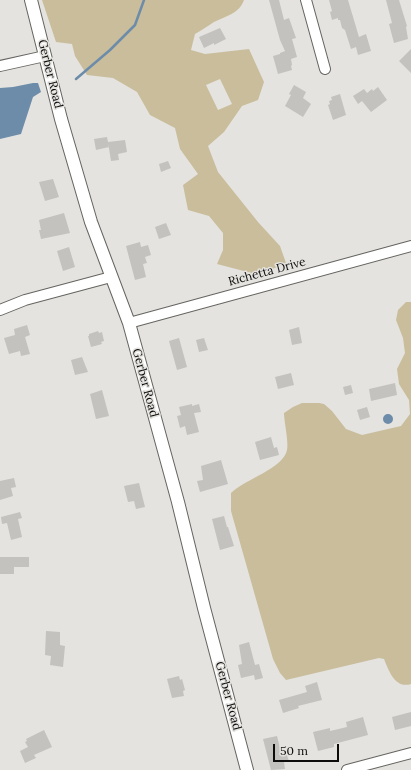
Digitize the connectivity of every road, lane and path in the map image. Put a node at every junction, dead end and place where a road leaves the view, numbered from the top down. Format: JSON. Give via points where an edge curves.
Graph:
{"nodes":[{"id":1,"x":31,"y":0,"type":"edge"},
{"id":2,"x":306,"y":0,"type":"edge"},
{"id":3,"x":45,"y":56,"type":"junction"},
{"id":4,"x":0,"y":66,"type":"edge"},
{"id":5,"x":325,"y":69,"type":"dead end"},
{"id":6,"x":411,"y":246,"type":"edge"},
{"id":7,"x":111,"y":277,"type":"junction"},
{"id":8,"x":0,"y":310,"type":"edge"},
{"id":9,"x":129,"y":324,"type":"junction"},
{"id":10,"x":411,"y":753,"type":"edge"},
{"id":11,"x":248,"y":770,"type":"edge"},
{"id":12,"x":347,"y":770,"type":"edge"}],
"edges":[{"from":1,"to":3,"type":"street","name":"Gerber Road"},
{"from":2,"to":5,"type":"street"},
{"from":3,"to":4,"type":"street"},
{"from":3,"to":7,"type":"street","name":"Gerber Road","via":[[91,222]]},
{"from":6,"to":9,"type":"street","name":"Richetta Drive"},
{"from":7,"to":8,"type":"street","via":[[25,300]]},
{"from":7,"to":9,"type":"street","name":"Gerber Road"},
{"from":9,"to":11,"type":"street","name":"Gerber Road"},
{"from":10,"to":12,"type":"street"}]}
